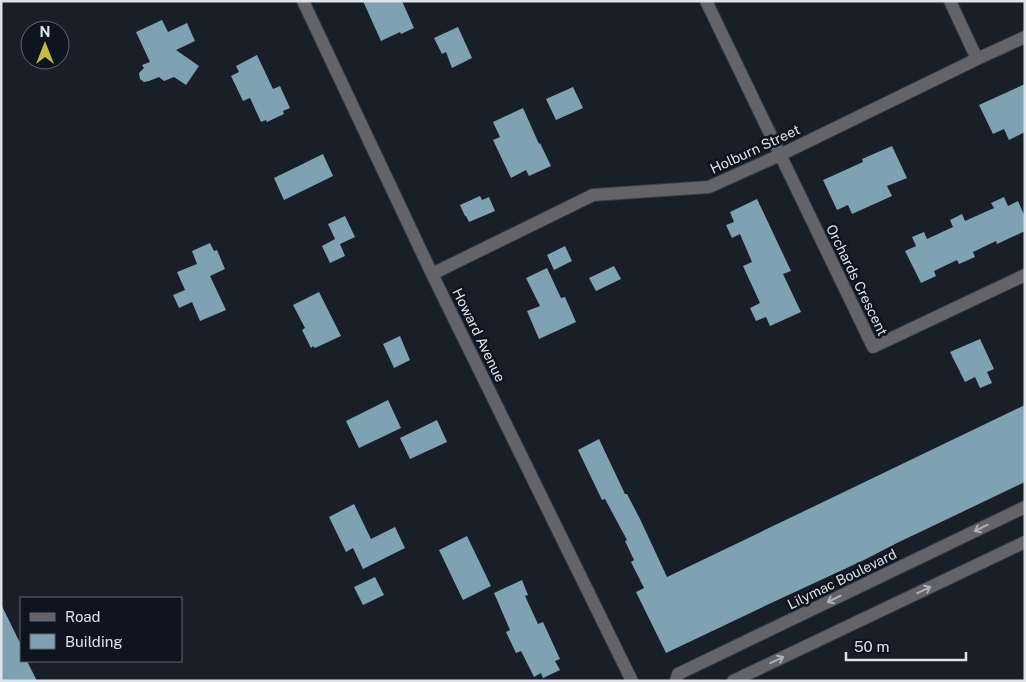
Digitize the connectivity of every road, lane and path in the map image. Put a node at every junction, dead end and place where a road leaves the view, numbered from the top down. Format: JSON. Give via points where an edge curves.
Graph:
{"nodes":[{"id":1,"x":303,"y":1,"type":"edge"},
{"id":2,"x":706,"y":1,"type":"edge"},
{"id":3,"x":950,"y":1,"type":"edge"},
{"id":4,"x":1025,"y":37,"type":"edge"},
{"id":5,"x":977,"y":59,"type":"junction"},
{"id":6,"x":780,"y":155,"type":"junction"},
{"id":7,"x":432,"y":274,"type":"junction"},
{"id":8,"x":1025,"y":275,"type":"edge"},
{"id":9,"x":1025,"y":507,"type":"edge"},
{"id":10,"x":1025,"y":542,"type":"edge"},
{"id":11,"x":632,"y":681,"type":"edge"},
{"id":12,"x":676,"y":681,"type":"edge"},
{"id":13,"x":733,"y":681,"type":"edge"}],
"edges":[{"from":1,"to":7,"type":"street","name":"Howard Avenue"},
{"from":2,"to":6,"type":"street"},
{"from":3,"to":5,"type":"street"},
{"from":4,"to":5,"type":"street","name":"Holburn Street"},
{"from":5,"to":6,"type":"street","name":"Holburn Street"},
{"from":6,"to":7,"type":"street","name":"Holburn Street","via":[[710,187],[593,195]]},
{"from":6,"to":8,"type":"street","name":"Orchards Crescent","via":[[873,347]]},
{"from":7,"to":11,"type":"street","name":"Howard Avenue"},
{"from":9,"to":12,"type":"street","name":"Lilymac Boulevard","one_way":true,"via":[[678,674]]},
{"from":13,"to":10,"type":"street","one_way":true}]}
